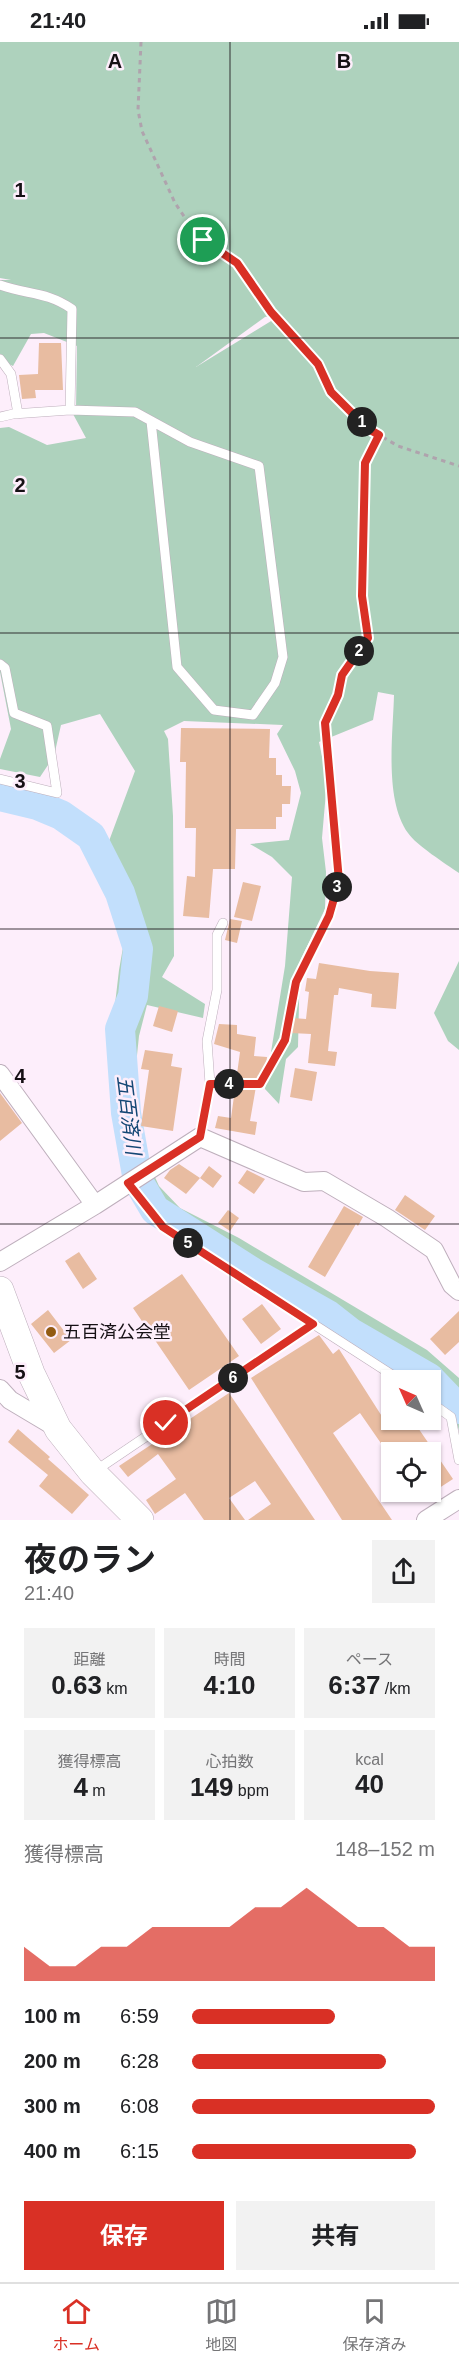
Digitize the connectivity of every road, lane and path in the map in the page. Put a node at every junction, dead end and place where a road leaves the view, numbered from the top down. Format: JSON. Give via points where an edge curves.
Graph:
{"nodes":[{"id":1,"x":141,"y":42,"type":"edge"},
{"id":2,"x":0,"y":285,"type":"edge"},
{"id":3,"x":0,"y":359,"type":"edge"},
{"id":4,"x":70,"y":410,"type":"junction"},
{"id":5,"x":18,"y":414,"type":"junction"},
{"id":6,"x":0,"y":417,"type":"edge"},
{"id":7,"x":151,"y":421,"type":"junction"},
{"id":8,"x":379,"y":435,"type":"junction"},
{"id":9,"x":459,"y":466,"type":"edge"},
{"id":10,"x":0,"y":664,"type":"edge"},
{"id":11,"x":0,"y":779,"type":"edge"},
{"id":12,"x":223,"y":923,"type":"dead end"},
{"id":13,"x":0,"y":1074,"type":"edge"},
{"id":14,"x":210,"y":1084,"type":"junction"},
{"id":15,"x":200,"y":1137,"type":"junction"},
{"id":16,"x":128,"y":1183,"type":"junction"},
{"id":17,"x":95,"y":1205,"type":"junction"},
{"id":18,"x":0,"y":1262,"type":"edge"},
{"id":19,"x":0,"y":1290,"type":"edge"},
{"id":20,"x":459,"y":1291,"type":"edge"},
{"id":21,"x":313,"y":1324,"type":"junction"},
{"id":22,"x":384,"y":1370,"type":"edge"},
{"id":23,"x":0,"y":1389,"type":"edge"},
{"id":24,"x":441,"y":1410,"type":"edge"},
{"id":25,"x":58,"y":1430,"type":"junction"},
{"id":26,"x":459,"y":1460,"type":"edge"},
{"id":27,"x":93,"y":1473,"type":"junction"},
{"id":28,"x":458,"y":1500,"type":"edge"},
{"id":29,"x":140,"y":1520,"type":"edge"},
{"id":30,"x":426,"y":1520,"type":"edge"}],
"edges":[{"from":1,"to":8,"type":"path","via":[[138,110],[142,131],[175,203],[196,234],[237,263],[271,312],[318,364],[331,392]]},
{"from":2,"to":4,"type":"lane","via":[[59,300],[72,309]]},
{"from":3,"to":5,"type":"lane","via":[[11,374]]},
{"from":4,"to":5,"type":"lane"},
{"from":4,"to":7,"type":"lane","via":[[135,412]]},
{"from":5,"to":6,"type":"lane"},
{"from":7,"to":7,"type":"lane","via":[[190,442],[260,466],[283,657],[275,682],[253,715],[214,710],[177,667]]},
{"from":8,"to":9,"type":"path","via":[[398,446]]},
{"from":8,"to":14,"type":"path","via":[[365,463],[362,596],[368,638],[342,675],[325,723],[339,881],[329,916],[296,982],[285,1040],[260,1084]]},
{"from":10,"to":11,"type":"lane","via":[[5,668],[14,713],[47,726],[57,793]]},
{"from":12,"to":14,"type":"lane","via":[[217,935],[217,990],[207,1041]]},
{"from":13,"to":17,"type":"street"},
{"from":14,"to":15,"type":"lane"},
{"from":15,"to":16,"type":"street"},
{"from":15,"to":20,"type":"street","via":[[304,1182],[324,1181],[369,1207],[434,1250]]},
{"from":16,"to":17,"type":"street"},
{"from":16,"to":21,"type":"lane","via":[[163,1227]]},
{"from":17,"to":18,"type":"street"},
{"from":19,"to":25,"type":"street","via":[[31,1373]]},
{"from":21,"to":22,"type":"lane"},
{"from":21,"to":27,"type":"lane"},
{"from":23,"to":25,"type":"street","via":[[10,1400]]},
{"from":24,"to":26,"type":"lane","via":[[451,1417]]},
{"from":25,"to":27,"type":"street"},
{"from":27,"to":29,"type":"street"},
{"from":28,"to":30,"type":"street"}]}
